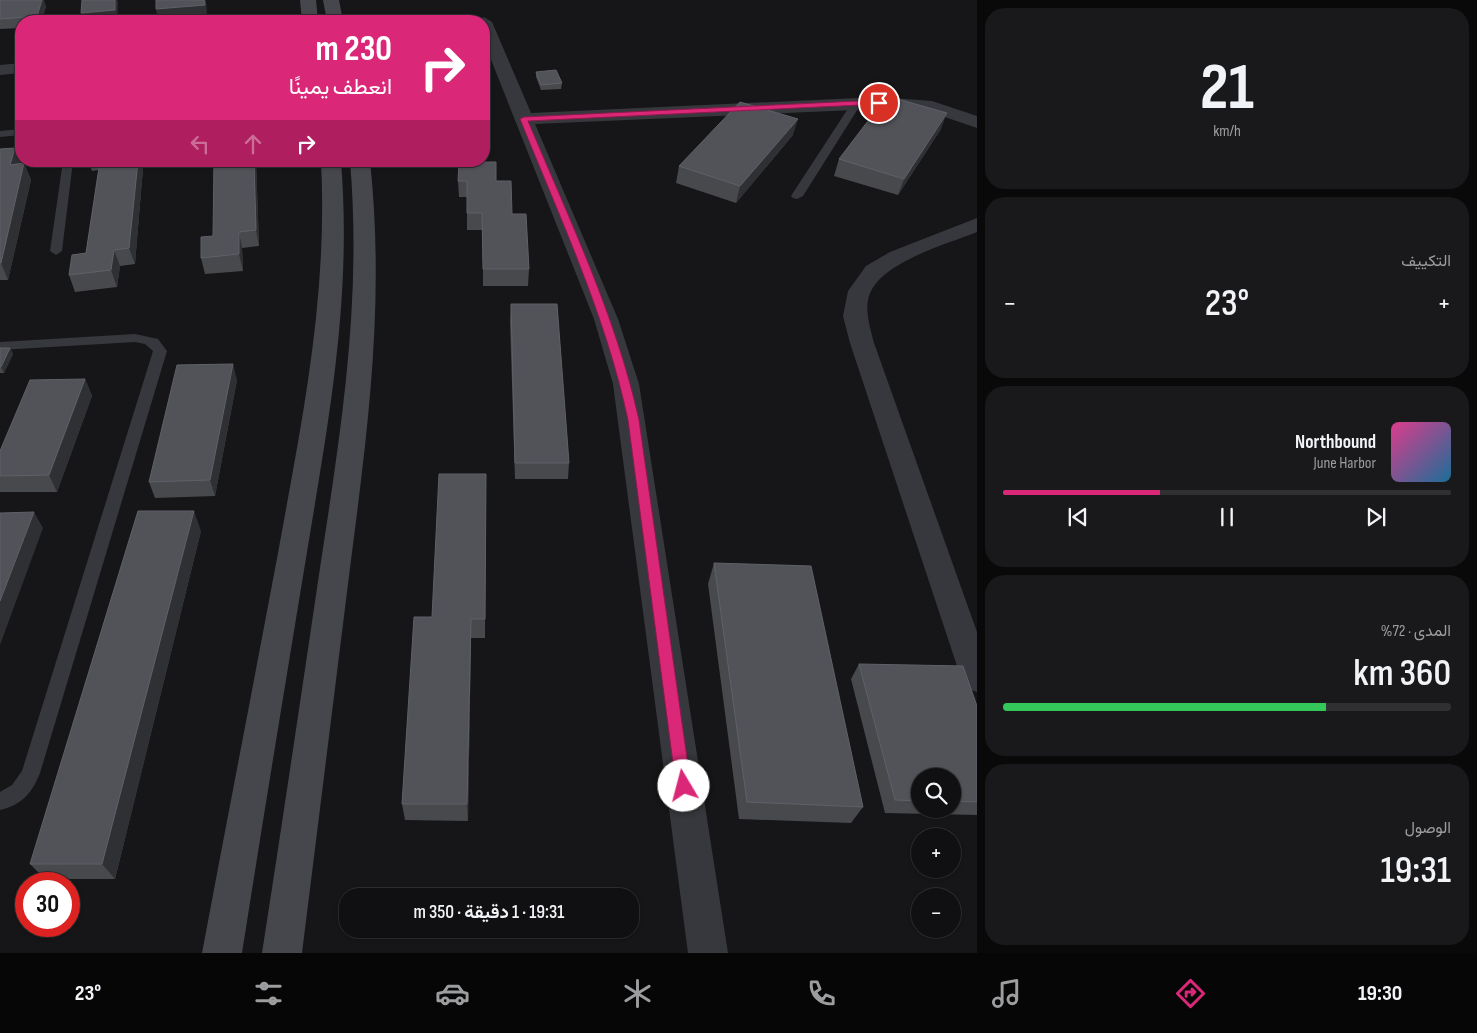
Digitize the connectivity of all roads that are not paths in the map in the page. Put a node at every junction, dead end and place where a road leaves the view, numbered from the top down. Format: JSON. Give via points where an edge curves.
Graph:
{"nodes":[{"id":1,"x":308,"y":0,"type":"edge"},
{"id":2,"x":331,"y":0,"type":"edge"},
{"id":3,"x":309,"y":15,"type":"edge"},
{"id":4,"x":334,"y":15,"type":"edge"},
{"id":5,"x":490,"y":36,"type":"edge"},
{"id":6,"x":15,"y":69,"type":"edge"},
{"id":7,"x":0,"y":70,"type":"edge"},
{"id":8,"x":856,"y":104,"type":"junction"},
{"id":9,"x":524,"y":119,"type":"junction"},
{"id":10,"x":977,"y":122,"type":"edge"},
{"id":11,"x":15,"y":133,"type":"edge"},
{"id":12,"x":0,"y":134,"type":"edge"},
{"id":13,"x":67,"y":167,"type":"edge"},
{"id":14,"x":331,"y":167,"type":"edge"},
{"id":15,"x":360,"y":167,"type":"edge"},
{"id":16,"x":797,"y":196,"type":"dead end"},
{"id":17,"x":977,"y":224,"type":"edge"},
{"id":18,"x":56,"y":251,"type":"dead end"},
{"id":19,"x":0,"y":346,"type":"edge"},
{"id":20,"x":977,"y":678,"type":"edge"},
{"id":21,"x":0,"y":801,"type":"edge"},
{"id":22,"x":222,"y":953,"type":"edge"},
{"id":23,"x":282,"y":953,"type":"edge"},
{"id":24,"x":708,"y":953,"type":"edge"}],
"edges":[{"from":1,"to":3,"type":"main road"},
{"from":2,"to":4,"type":"main road"},
{"from":5,"to":9,"type":"street"},
{"from":6,"to":7,"type":"street"},
{"from":8,"to":9,"type":"street"},
{"from":8,"to":10,"type":"street","via":[[905,103],[932,107]]},
{"from":8,"to":16,"type":"lane"},
{"from":9,"to":24,"type":"street","via":[[606,319],[626,384]]},
{"from":11,"to":12,"type":"lane"},
{"from":13,"to":18,"type":"lane"},
{"from":14,"to":22,"type":"main road","via":[[335,247],[329,319],[310,451]]},
{"from":15,"to":23,"type":"main road","via":[[367,246],[365,318],[352,451]]},
{"from":17,"to":20,"type":"street","via":[[874,270],[859,291],[855,316]]},
{"from":19,"to":21,"type":"lane","via":[[135,338],[156,344],[160,352],[31,773],[16,795]]}]}
